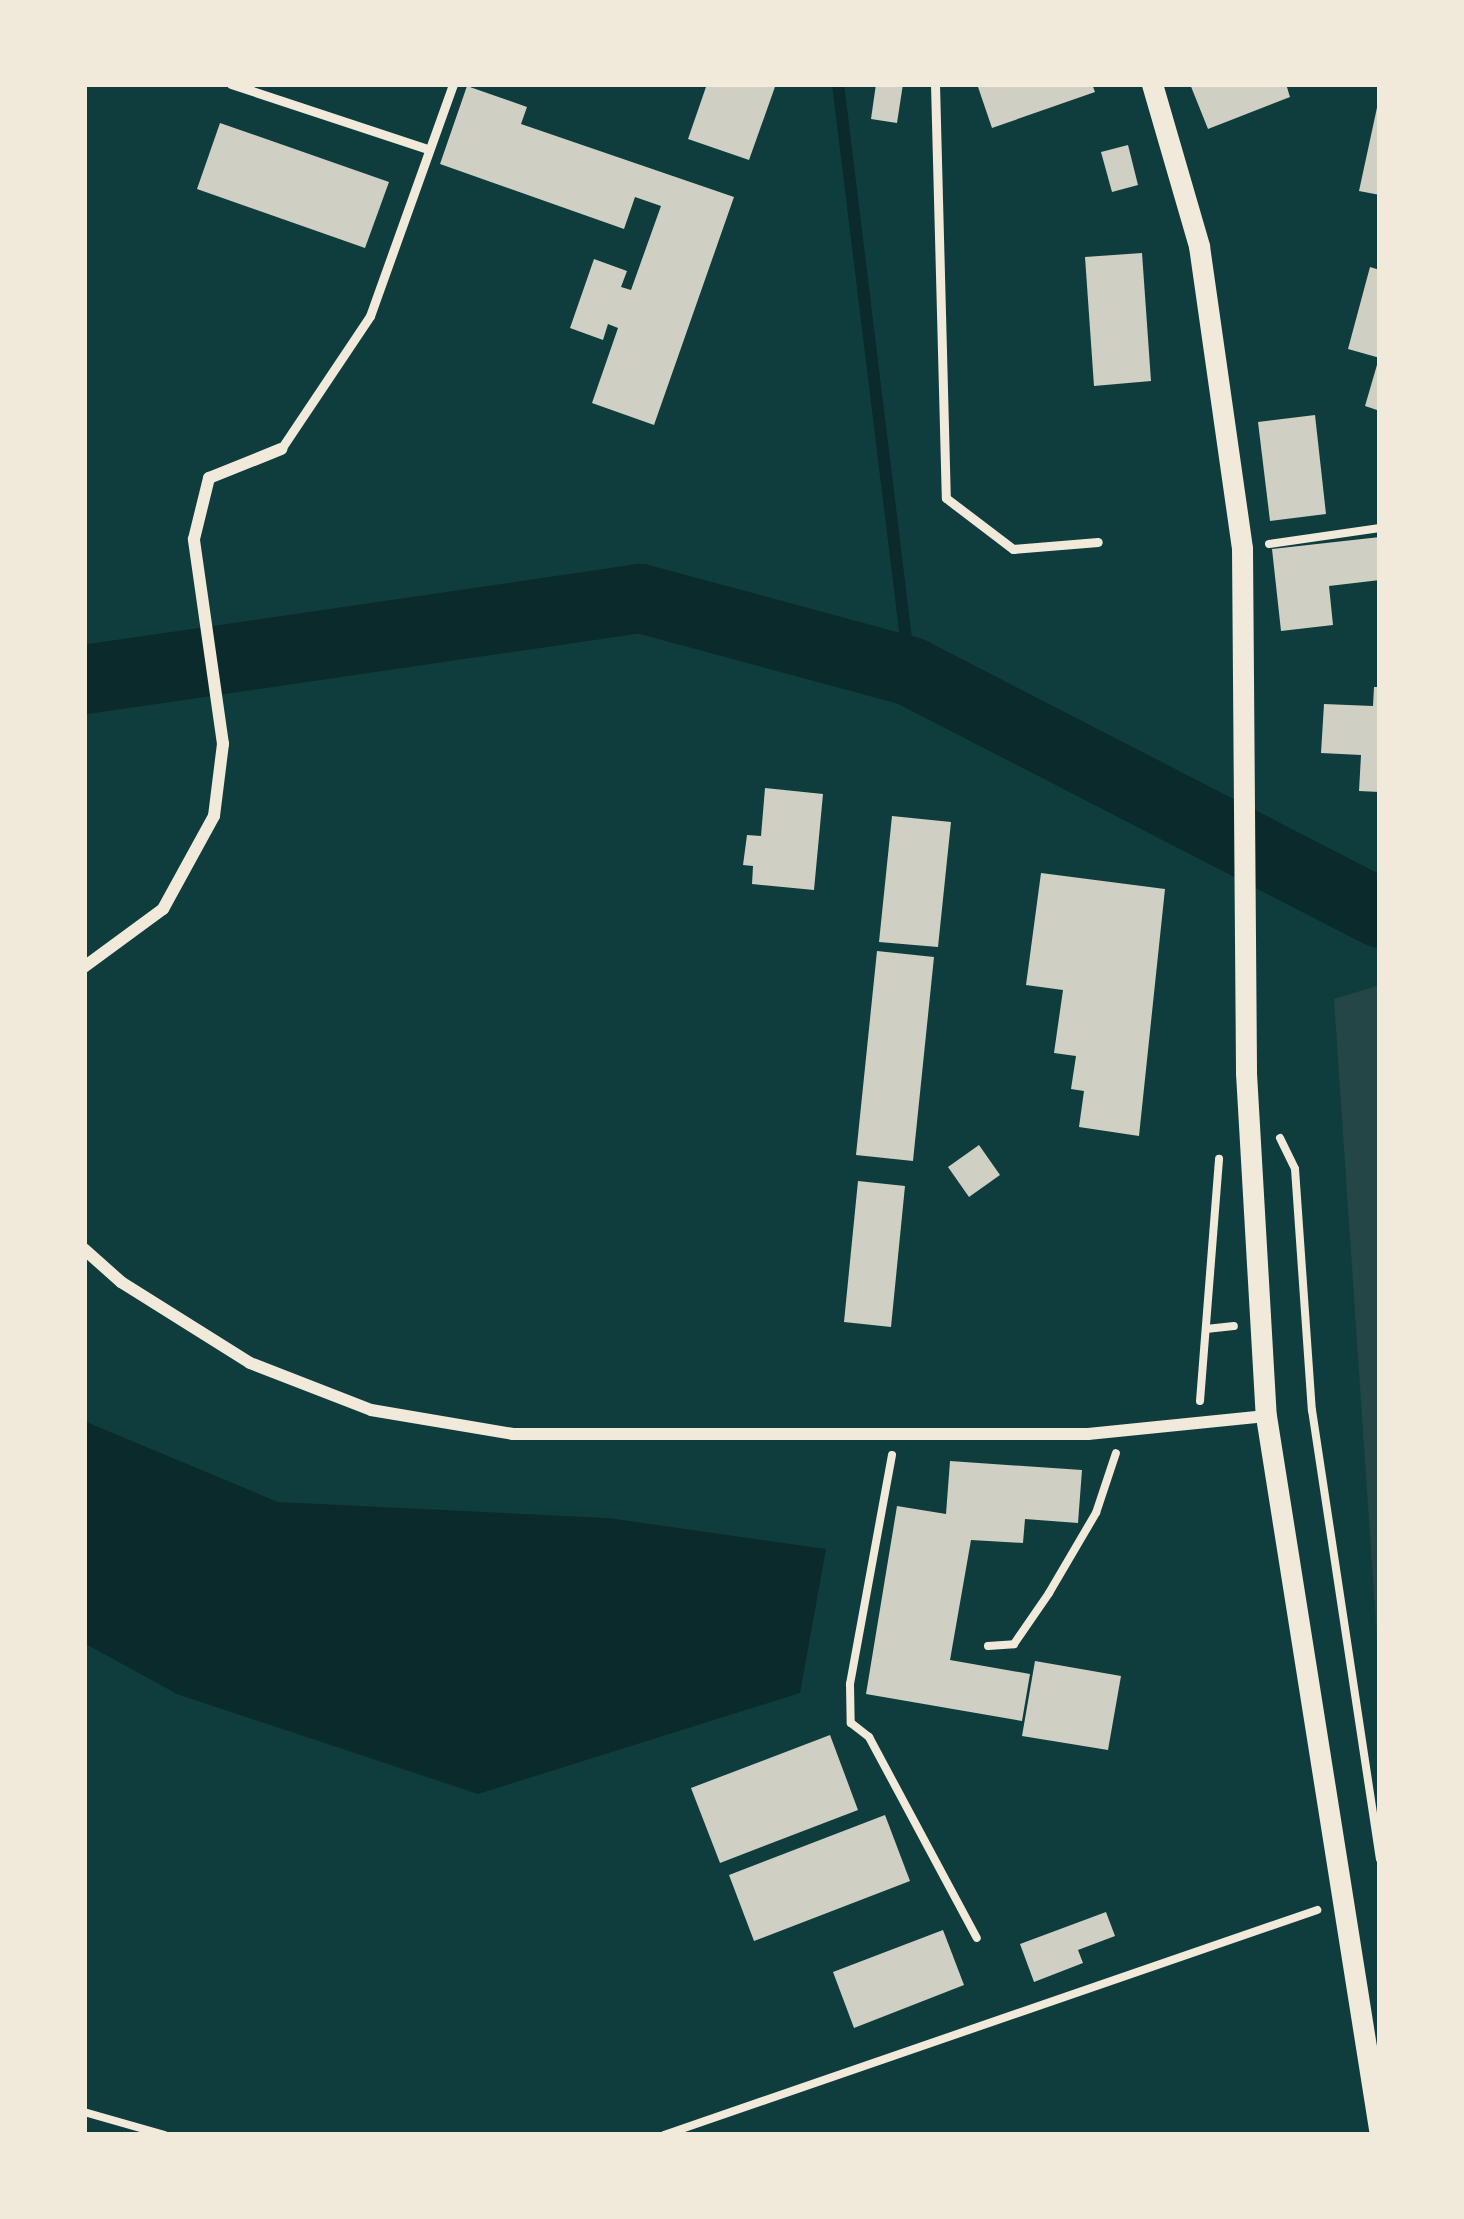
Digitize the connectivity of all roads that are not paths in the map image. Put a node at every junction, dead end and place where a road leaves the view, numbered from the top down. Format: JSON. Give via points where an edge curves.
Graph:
{"nodes":[{"id":1,"x":231,"y":84,"type":"edge"},
{"id":2,"x":453,"y":84,"type":"edge"},
{"id":3,"x":935,"y":84,"type":"edge"},
{"id":4,"x":1151,"y":84,"type":"edge"},
{"id":5,"x":428,"y":149,"type":"junction"},
{"id":6,"x":281,"y":449,"type":"joint"},
{"id":7,"x":1098,"y":542,"type":"dead end"},
{"id":8,"x":84,"y":968,"type":"edge"},
{"id":9,"x":84,"y":1249,"type":"edge"},
{"id":10,"x":1266,"y":1416,"type":"junction"},
{"id":11,"x":1380,"y":2135,"type":"edge"}],
"edges":[{"from":1,"to":5,"type":"lane"},
{"from":2,"to":5,"type":"lane"},
{"from":3,"to":7,"type":"lane","via":[[946,498],[1013,549]]},
{"from":4,"to":10,"type":"street","via":[[1199,246],[1242,548],[1246,1073]]},
{"from":5,"to":6,"type":"lane","via":[[370,316]]},
{"from":6,"to":8,"type":"street","via":[[209,478],[194,539],[223,744],[214,816],[163,909]]},
{"from":9,"to":10,"type":"street","via":[[121,1282],[250,1363],[371,1410],[513,1434],[896,1436]]},
{"from":10,"to":11,"type":"street"}]}
